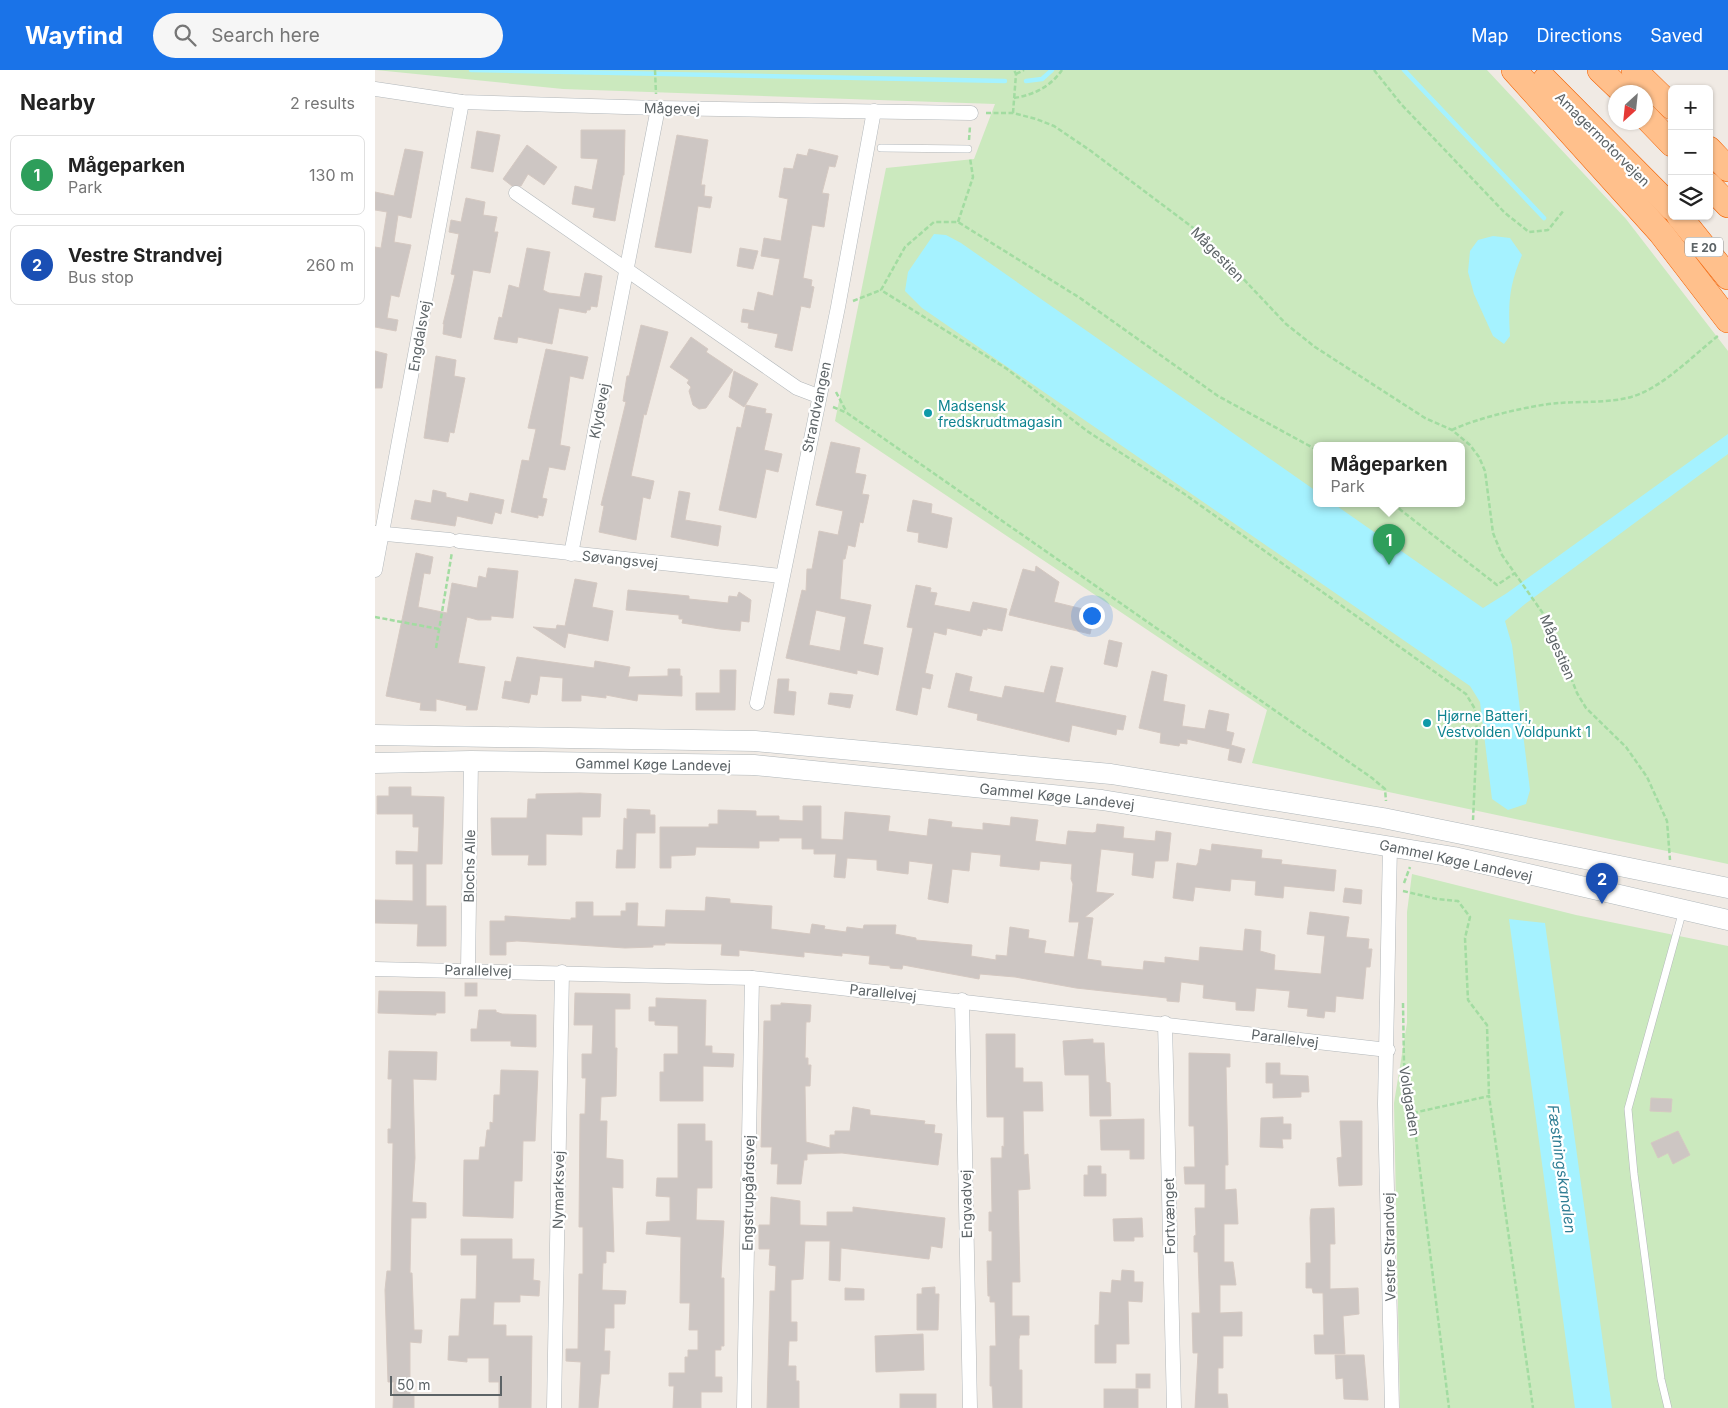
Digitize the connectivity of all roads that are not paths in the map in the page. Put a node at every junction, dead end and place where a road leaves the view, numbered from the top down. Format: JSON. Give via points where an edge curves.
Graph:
{"nodes":[{"id":1,"x":1514,"y":70,"type":"edge"},
{"id":2,"x":1534,"y":70,"type":"edge"},
{"id":3,"x":1600,"y":70,"type":"edge"},
{"id":4,"x":1633,"y":70,"type":"edge"},
{"id":5,"x":1616,"y":85,"type":"edge"},
{"id":6,"x":375,"y":89,"type":"edge"},
{"id":7,"x":462,"y":102,"type":"junction"},
{"id":8,"x":1668,"y":104,"type":"edge"},
{"id":9,"x":658,"y":108,"type":"junction"},
{"id":10,"x":874,"y":111,"type":"junction"},
{"id":11,"x":971,"y":113,"type":"road end"},
{"id":12,"x":1653,"y":124,"type":"edge"},
{"id":13,"x":1668,"y":140,"type":"edge"},
{"id":14,"x":881,"y":148,"type":"dead end"},
{"id":15,"x":968,"y":149,"type":"road end"},
{"id":16,"x":1713,"y":153,"type":"edge"},
{"id":17,"x":1728,"y":169,"type":"edge"},
{"id":18,"x":1713,"y":189,"type":"edge"},
{"id":19,"x":516,"y":192,"type":"dead end"},
{"id":20,"x":1668,"y":204,"type":"edge"},
{"id":21,"x":1728,"y":205,"type":"edge"},
{"id":22,"x":1682,"y":220,"type":"edge"},
{"id":23,"x":627,"y":269,"type":"junction"},
{"id":24,"x":1728,"y":277,"type":"edge"},
{"id":25,"x":1725,"y":326,"type":"edge"},
{"id":26,"x":818,"y":398,"type":"junction"},
{"id":27,"x":379,"y":533,"type":"edge"},
{"id":28,"x":571,"y":554,"type":"junction"},
{"id":29,"x":375,"y":570,"type":"edge"},
{"id":30,"x":781,"y":576,"type":"junction"},
{"id":31,"x":757,"y":703,"type":"dead end"},
{"id":32,"x":375,"y":735,"type":"edge"},
{"id":33,"x":471,"y":761,"type":"junction"},
{"id":34,"x":375,"y":763,"type":"edge"},
{"id":35,"x":1390,"y":845,"type":"junction"},
{"id":36,"x":1728,"y":888,"type":"edge"},
{"id":37,"x":1683,"y":910,"type":"junction"},
{"id":38,"x":1728,"y":920,"type":"edge"},
{"id":39,"x":375,"y":968,"type":"edge"},
{"id":40,"x":468,"y":970,"type":"junction"},
{"id":41,"x":562,"y":972,"type":"junction"},
{"id":42,"x":752,"y":978,"type":"junction"},
{"id":43,"x":962,"y":1000,"type":"junction"},
{"id":44,"x":1165,"y":1023,"type":"junction"},
{"id":45,"x":1388,"y":1050,"type":"junction"},
{"id":46,"x":554,"y":1408,"type":"edge"},
{"id":47,"x":744,"y":1408,"type":"edge"},
{"id":48,"x":971,"y":1408,"type":"edge"},
{"id":49,"x":1173,"y":1408,"type":"edge"},
{"id":50,"x":1392,"y":1408,"type":"edge"},
{"id":51,"x":1668,"y":1408,"type":"edge"}],
"edges":[{"from":1,"to":25,"type":"highway","via":[[1661,233]]},
{"from":2,"to":20,"type":"highway","name":"Amagermotorvejen"},
{"from":3,"to":5,"type":"highway"},
{"from":4,"to":8,"type":"highway"},
{"from":6,"to":7,"type":"street","name":"Mågevej"},
{"from":7,"to":9,"type":"street","name":"Mågevej"},
{"from":7,"to":27,"type":"street","name":"Engdalsvej"},
{"from":9,"to":10,"type":"street","name":"Mågevej"},
{"from":9,"to":23,"type":"street","name":"Klydevej"},
{"from":10,"to":11,"type":"street","name":"Mågevej"},
{"from":10,"to":26,"type":"street","name":"Strandvangen"},
{"from":12,"to":13,"type":"highway"},
{"from":14,"to":15,"type":"lane"},
{"from":16,"to":17,"type":"highway"},
{"from":18,"to":21,"type":"highway"},
{"from":19,"to":23,"type":"street"},
{"from":22,"to":24,"type":"highway","number":"E 20"},
{"from":23,"to":26,"type":"street","via":[[797,388]]},
{"from":23,"to":28,"type":"street","name":"Klydevej"},
{"from":26,"to":30,"type":"street","name":"Strandvangen"},
{"from":27,"to":28,"type":"street","name":"Søvangsvej","via":[[454,544]]},
{"from":27,"to":29,"type":"street","name":"Engdalsvej"},
{"from":28,"to":30,"type":"street","name":"Søvangsvej"},
{"from":30,"to":31,"type":"street","name":"Strandvangen"},
{"from":32,"to":36,"type":"main road","name":"Gammel Køge Landevej","via":[[755,741],[1111,774],[1392,819]]},
{"from":33,"to":34,"type":"main road","name":"Gammel Køge Landevej"},
{"from":33,"to":35,"type":"main road","name":"Gammel Køge Landevej","via":[[754,765],[1102,800]]},
{"from":33,"to":40,"type":"street","name":"Blochs Alle"},
{"from":35,"to":37,"type":"main road","name":"Gammel Køge Landevej"},
{"from":35,"to":45,"type":"street","name":"Vestre Strandvej"},
{"from":37,"to":38,"type":"main road","name":"Gammel Køge Landevej"},
{"from":37,"to":51,"type":"lane","via":[[1629,1109],[1635,1184],[1661,1379]]},
{"from":39,"to":40,"type":"street","name":"Parallelvej"},
{"from":40,"to":41,"type":"street","name":"Parallelvej"},
{"from":41,"to":42,"type":"street","name":"Parallelvej"},
{"from":41,"to":46,"type":"street","name":"Nymarksvej"},
{"from":42,"to":43,"type":"street","name":"Parallelvej"},
{"from":42,"to":47,"type":"street","name":"Engstrupgårdsvej"},
{"from":43,"to":44,"type":"street","name":"Parallelvej"},
{"from":43,"to":48,"type":"street","name":"Engvadvej"},
{"from":44,"to":45,"type":"street","name":"Parallelvej"},
{"from":44,"to":49,"type":"street","name":"Fortvænget"},
{"from":45,"to":50,"type":"street","name":"Vestre Strandvej","via":[[1385,1104]]}]}
